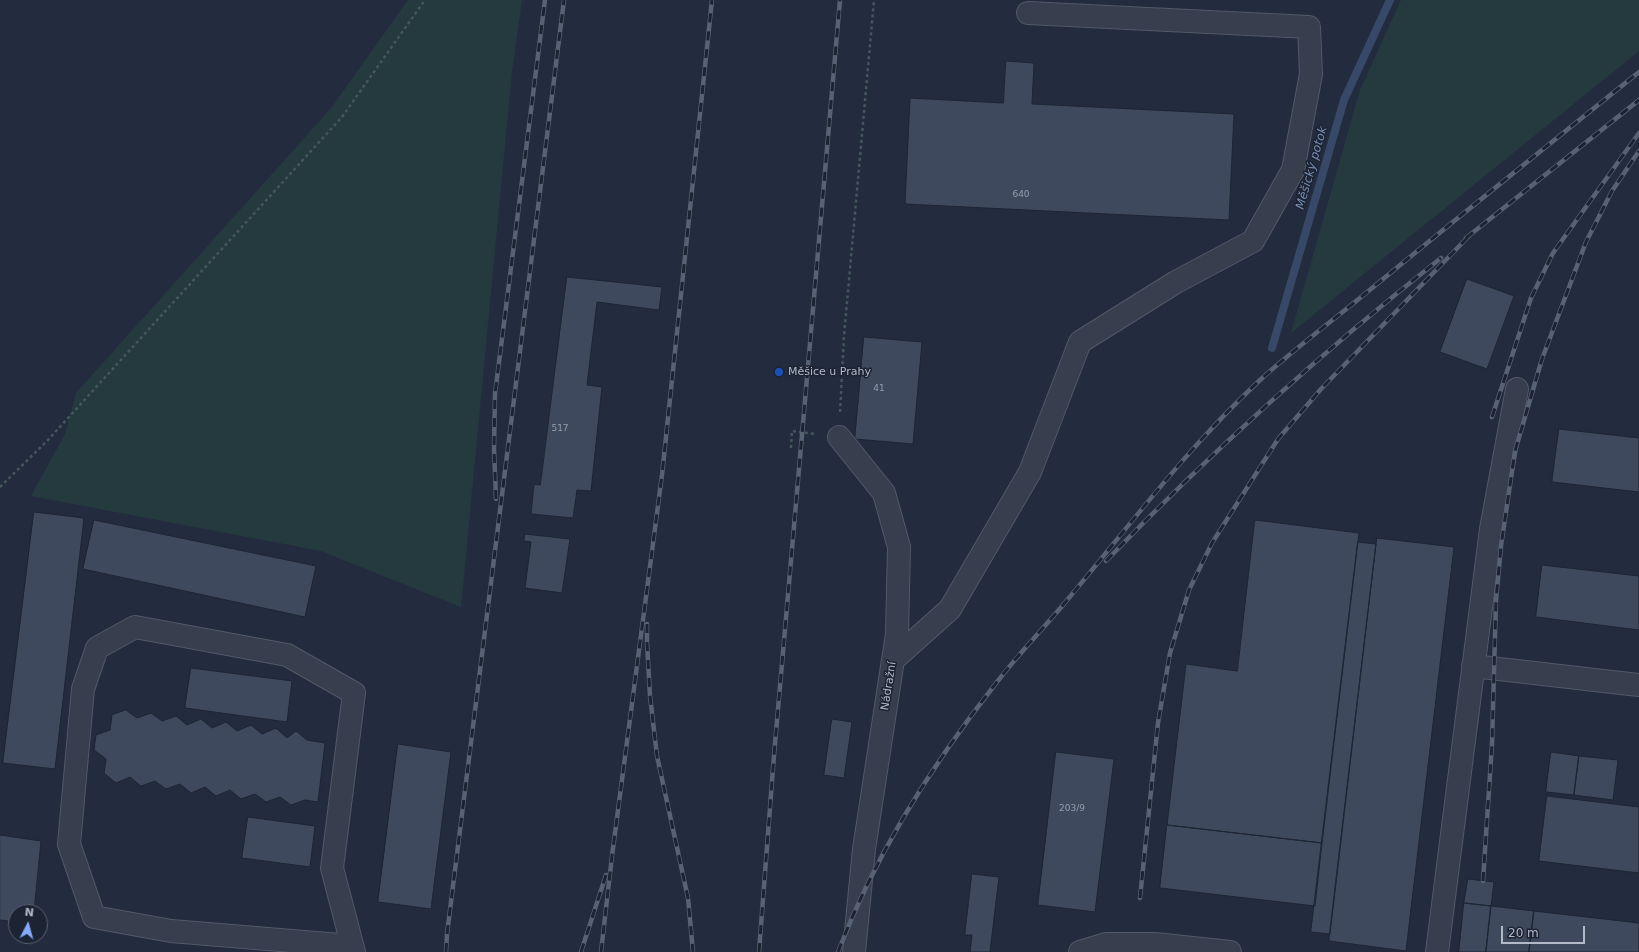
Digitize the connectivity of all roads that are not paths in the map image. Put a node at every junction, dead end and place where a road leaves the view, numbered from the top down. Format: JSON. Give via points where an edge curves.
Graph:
{"nodes":[{"id":1,"x":1028,"y":13,"type":"dead end"},
{"id":2,"x":1517,"y":389,"type":"dead end"},
{"id":3,"x":839,"y":437,"type":"road end"},
{"id":4,"x":893,"y":660,"type":"junction"},
{"id":5,"x":1473,"y":666,"type":"junction"},
{"id":6,"x":1639,"y":685,"type":"edge"},
{"id":7,"x":353,"y":949,"type":"edge"},
{"id":8,"x":854,"y":952,"type":"edge"},
{"id":9,"x":1080,"y":952,"type":"edge"},
{"id":10,"x":1230,"y":952,"type":"edge"},
{"id":11,"x":1437,"y":952,"type":"edge"}],
"edges":[{"from":1,"to":4,"type":"lane","via":[[1308,27],[1311,74],[1293,170],[1253,241],[1176,282],[1080,342],[1030,472],[950,609]]},
{"from":2,"to":5,"type":"lane","via":[[1490,528]]},
{"from":3,"to":4,"type":"lane","name":"Nádražní","via":[[884,493],[899,547],[897,634]]},
{"from":4,"to":8,"type":"lane","name":"Nádražní","via":[[864,849]]},
{"from":5,"to":6,"type":"lane"},
{"from":5,"to":11,"type":"lane"},
{"from":7,"to":7,"type":"lane","via":[[332,868],[354,693],[287,655],[134,627],[97,648],[83,690],[68,844],[94,917],[171,931]]},
{"from":9,"to":10,"type":"lane","via":[[1106,944],[1155,944]]}]}
